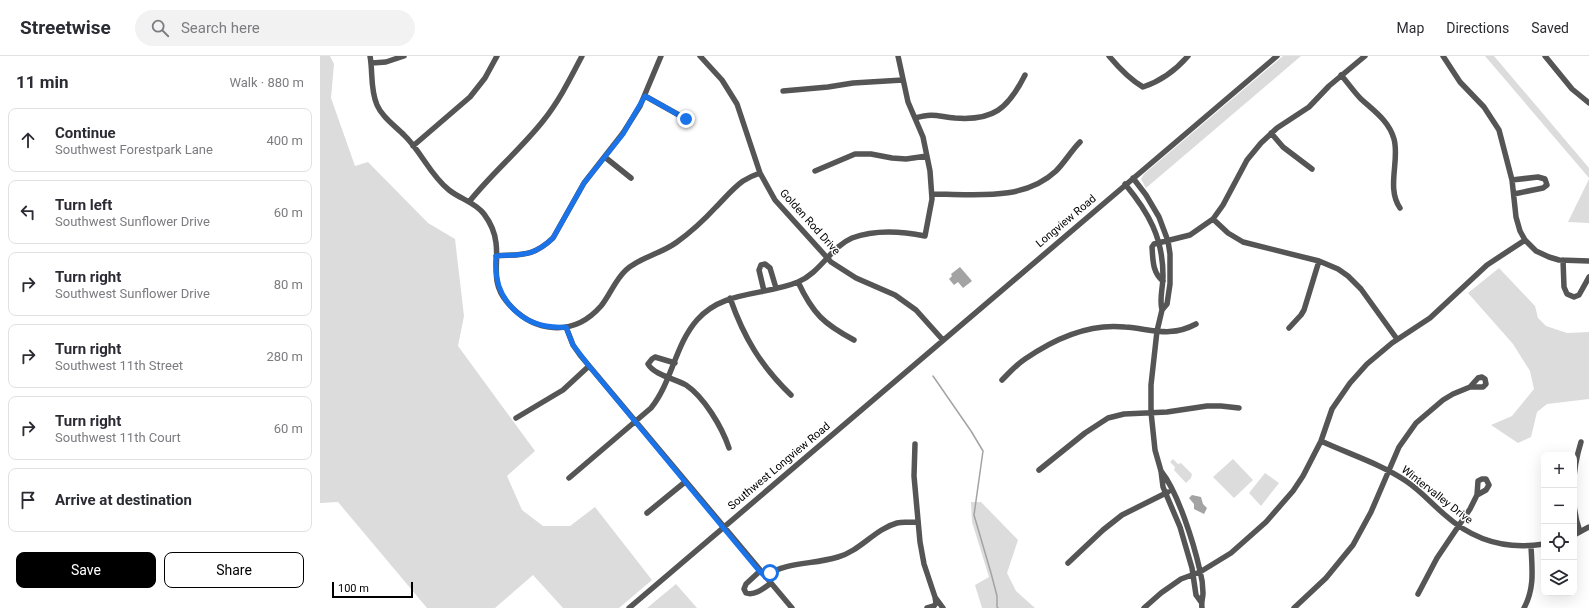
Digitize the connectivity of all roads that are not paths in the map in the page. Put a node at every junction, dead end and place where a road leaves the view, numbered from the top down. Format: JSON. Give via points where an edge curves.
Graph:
{"nodes":[{"id":1,"x":370,"y":56,"type":"edge"},
{"id":2,"x":404,"y":56,"type":"edge"},
{"id":3,"x":497,"y":56,"type":"edge"},
{"id":4,"x":582,"y":56,"type":"edge"},
{"id":5,"x":661,"y":56,"type":"edge"},
{"id":6,"x":700,"y":56,"type":"edge"},
{"id":7,"x":710,"y":56,"type":"edge"},
{"id":8,"x":898,"y":56,"type":"edge"},
{"id":9,"x":1109,"y":56,"type":"edge"},
{"id":10,"x":1188,"y":56,"type":"edge"},
{"id":11,"x":1277,"y":56,"type":"edge"},
{"id":12,"x":1365,"y":56,"type":"edge"},
{"id":13,"x":1443,"y":56,"type":"edge"},
{"id":14,"x":1546,"y":56,"type":"edge"},
{"id":15,"x":706,"y":62,"type":"junction"},
{"id":16,"x":372,"y":63,"type":"junction"},
{"id":17,"x":1025,"y":75,"type":"dead end"},
{"id":18,"x":1341,"y":76,"type":"junction"},
{"id":19,"x":902,"y":80,"type":"junction"},
{"id":20,"x":784,"y":91,"type":"dead end"},
{"id":21,"x":645,"y":96,"type":"junction"},
{"id":22,"x":1589,"y":103,"type":"edge"},
{"id":23,"x":915,"y":118,"type":"junction"},
{"id":24,"x":686,"y":119,"type":"dead end"},
{"id":25,"x":1271,"y":133,"type":"junction"},
{"id":26,"x":1080,"y":142,"type":"dead end"},
{"id":27,"x":413,"y":146,"type":"junction"},
{"id":28,"x":927,"y":156,"type":"junction"},
{"id":29,"x":606,"y":158,"type":"junction"},
{"id":30,"x":1312,"y":169,"type":"dead end"},
{"id":31,"x":815,"y":170,"type":"dead end"},
{"id":32,"x":760,"y":173,"type":"junction"},
{"id":33,"x":631,"y":178,"type":"dead end"},
{"id":34,"x":1133,"y":178,"type":"junction"},
{"id":35,"x":1512,"y":180,"type":"junction"},
{"id":36,"x":1125,"y":184,"type":"junction"},
{"id":37,"x":932,"y":194,"type":"junction"},
{"id":38,"x":1514,"y":194,"type":"junction"},
{"id":39,"x":469,"y":202,"type":"junction"},
{"id":40,"x":1400,"y":208,"type":"dead end"},
{"id":41,"x":1213,"y":219,"type":"junction"},
{"id":42,"x":1524,"y":240,"type":"junction"},
{"id":43,"x":1168,"y":241,"type":"junction"},
{"id":44,"x":1159,"y":243,"type":"junction"},
{"id":45,"x":496,"y":256,"type":"junction"},
{"id":46,"x":828,"y":259,"type":"junction"},
{"id":47,"x":1563,"y":260,"type":"junction"},
{"id":48,"x":1319,"y":261,"type":"junction"},
{"id":49,"x":1589,"y":261,"type":"edge"},
{"id":50,"x":1589,"y":277,"type":"edge"},
{"id":51,"x":1162,"y":281,"type":"junction"},
{"id":52,"x":798,"y":282,"type":"junction"},
{"id":53,"x":776,"y":288,"type":"junction"},
{"id":54,"x":764,"y":291,"type":"junction"},
{"id":55,"x":730,"y":298,"type":"junction"},
{"id":56,"x":1162,"y":310,"type":"junction"},
{"id":57,"x":1196,"y":324,"type":"dead end"},
{"id":58,"x":566,"y":327,"type":"junction"},
{"id":59,"x":1289,"y":328,"type":"dead end"},
{"id":60,"x":1157,"y":331,"type":"junction"},
{"id":61,"x":1397,"y":339,"type":"junction"},
{"id":62,"x":854,"y":340,"type":"dead end"},
{"id":63,"x":942,"y":340,"type":"junction"},
{"id":64,"x":675,"y":363,"type":"junction"},
{"id":65,"x":589,"y":366,"type":"junction"},
{"id":66,"x":669,"y":377,"type":"junction"},
{"id":67,"x":1002,"y":380,"type":"dead end"},
{"id":68,"x":1470,"y":387,"type":"dead end"},
{"id":69,"x":792,"y":395,"type":"dead end"},
{"id":70,"x":870,"y":402,"type":"joint"},
{"id":71,"x":1239,"y":408,"type":"dead end"},
{"id":72,"x":1151,"y":412,"type":"junction"},
{"id":73,"x":516,"y":418,"type":"dead end"},
{"id":74,"x":635,"y":422,"type":"junction"},
{"id":75,"x":1321,"y":441,"type":"junction"},
{"id":76,"x":1581,"y":442,"type":"dead end"},
{"id":77,"x":915,"y":444,"type":"dead end"},
{"id":78,"x":729,"y":448,"type":"dead end"},
{"id":79,"x":1039,"y":470,"type":"dead end"},
{"id":80,"x":1161,"y":471,"type":"junction"},
{"id":81,"x":1388,"y":471,"type":"junction"},
{"id":82,"x":569,"y":478,"type":"dead end"},
{"id":83,"x":685,"y":482,"type":"junction"},
{"id":84,"x":1172,"y":490,"type":"junction"},
{"id":85,"x":1165,"y":493,"type":"junction"},
{"id":86,"x":1477,"y":495,"type":"dead end"},
{"id":87,"x":647,"y":513,"type":"dead end"},
{"id":88,"x":918,"y":522,"type":"junction"},
{"id":89,"x":1576,"y":524,"type":"edge"},
{"id":90,"x":1459,"y":526,"type":"junction"},
{"id":91,"x":723,"y":527,"type":"junction"},
{"id":92,"x":1589,"y":527,"type":"edge"},
{"id":93,"x":1577,"y":533,"type":"edge"},
{"id":94,"x":1541,"y":544,"type":"edge"},
{"id":95,"x":1531,"y":546,"type":"junction"},
{"id":96,"x":1068,"y":563,"type":"dead end"},
{"id":97,"x":1200,"y":572,"type":"junction"},
{"id":98,"x":763,"y":574,"type":"junction"},
{"id":99,"x":1193,"y":575,"type":"junction"},
{"id":100,"x":771,"y":583,"type":"junction"},
{"id":101,"x":1418,"y":594,"type":"dead end"},
{"id":102,"x":935,"y":597,"type":"junction"},
{"id":103,"x":1201,"y":602,"type":"junction"},
{"id":104,"x":628,"y":608,"type":"edge"},
{"id":105,"x":792,"y":608,"type":"edge"},
{"id":106,"x":930,"y":608,"type":"edge"},
{"id":107,"x":944,"y":608,"type":"edge"},
{"id":108,"x":1144,"y":608,"type":"edge"},
{"id":109,"x":1202,"y":608,"type":"edge"},
{"id":110,"x":1294,"y":608,"type":"edge"},
{"id":111,"x":1524,"y":608,"type":"edge"}],
"edges":[{"from":1,"to":16,"type":"street"},
{"from":2,"to":16,"type":"street","via":[[386,62]]},
{"from":3,"to":27,"type":"street","via":[[485,78],[470,97]]},
{"from":4,"to":39,"type":"street","via":[[564,91],[543,122]]},
{"from":5,"to":21,"type":"street"},
{"from":6,"to":15,"type":"street","name":"Golden Rod Drive"},
{"from":7,"to":15,"type":"street"},
{"from":8,"to":19,"type":"street"},
{"from":9,"to":10,"type":"street","via":[[1122,72],[1144,87],[1154,84],[1170,73]]},
{"from":11,"to":34,"type":"street","name":"Longview Road"},
{"from":12,"to":18,"type":"street"},
{"from":13,"to":35,"type":"street","via":[[1460,82],[1475,96],[1496,124]]},
{"from":14,"to":22,"type":"street","via":[[1572,88]]},
{"from":15,"to":32,"type":"street","name":"Golden Rod Drive","via":[[722,80],[737,104]]},
{"from":16,"to":27,"type":"street","via":[[372,86],[377,106]]},
{"from":17,"to":23,"type":"street","via":[[1009,102],[992,114],[972,118],[928,115]]},
{"from":18,"to":25,"type":"street","via":[[1309,107]]},
{"from":18,"to":40,"type":"street","via":[[1390,129],[1396,151],[1394,192]]},
{"from":19,"to":20,"type":"street"},
{"from":19,"to":23,"type":"street"},
{"from":21,"to":24,"type":"street"},
{"from":21,"to":29,"type":"street"},
{"from":23,"to":28,"type":"street"},
{"from":25,"to":30,"type":"street","via":[[1283,147]]},
{"from":25,"to":41,"type":"street","via":[[1253,152]]},
{"from":26,"to":37,"type":"street","via":[[1056,171],[1024,190],[1006,194]]},
{"from":27,"to":39,"type":"street","via":[[449,190]]},
{"from":28,"to":31,"type":"street","via":[[906,159],[855,154]]},
{"from":28,"to":37,"type":"street"},
{"from":29,"to":33,"type":"street"},
{"from":29,"to":45,"type":"street","via":[[584,183],[553,238],[529,254]]},
{"from":32,"to":46,"type":"street","name":"Golden Rod Drive","via":[[774,200]]},
{"from":32,"to":58,"type":"street","via":[[736,187],[708,216],[676,243],[625,271],[595,312],[580,323]]},
{"from":34,"to":36,"type":"street","name":"Longview Road"},
{"from":34,"to":43,"type":"street","via":[[1159,217]]},
{"from":35,"to":38,"type":"street"},
{"from":35,"to":38,"type":"street","via":[[1542,177],[1547,182],[1543,188]]},
{"from":36,"to":44,"type":"street","via":[[1150,218]]},
{"from":36,"to":63,"type":"street","name":"Longview Road"},
{"from":37,"to":46,"type":"street","via":[[924,236],[888,232],[851,238]]},
{"from":38,"to":42,"type":"street","via":[[1516,217]]},
{"from":39,"to":45,"type":"street","via":[[480,209],[488,219],[496,243]]},
{"from":41,"to":43,"type":"street","via":[[1190,235]]},
{"from":41,"to":48,"type":"street","via":[[1243,242]]},
{"from":42,"to":47,"type":"street","via":[[1536,251]]},
{"from":42,"to":61,"type":"street","via":[[1487,265],[1430,318]]},
{"from":43,"to":44,"type":"street"},
{"from":43,"to":56,"type":"street","via":[[1170,284],[1167,304]]},
{"from":44,"to":51,"type":"street"},
{"from":44,"to":51,"type":"street","via":[[1152,247],[1155,274]]},
{"from":45,"to":58,"type":"street","via":[[496,275],[500,288],[516,313],[540,326]]},
{"from":46,"to":52,"type":"street","via":[[811,275]]},
{"from":46,"to":63,"type":"street","name":"Golden Rod Drive","via":[[856,278],[895,295],[916,310]]},
{"from":47,"to":49,"type":"street"},
{"from":47,"to":50,"type":"street","via":[[1564,287],[1567,294],[1574,297],[1579,295]]},
{"from":48,"to":59,"type":"street","via":[[1304,310]]},
{"from":48,"to":61,"type":"street","via":[[1338,269],[1354,282]]},
{"from":51,"to":56,"type":"street"},
{"from":52,"to":53,"type":"street"},
{"from":52,"to":62,"type":"street","via":[[818,316]]},
{"from":53,"to":54,"type":"street"},
{"from":53,"to":54,"type":"street","via":[[770,268],[765,264],[761,265],[759,270]]},
{"from":54,"to":55,"type":"street"},
{"from":55,"to":64,"type":"street","via":[[715,305],[698,320],[685,339]]},
{"from":55,"to":69,"type":"street","via":[[751,347],[770,373]]},
{"from":56,"to":60,"type":"street"},
{"from":57,"to":60,"type":"street","via":[[1184,330]]},
{"from":58,"to":65,"type":"street","via":[[573,345]]},
{"from":60,"to":67,"type":"street","via":[[1102,326],[1074,333],[1024,360]]},
{"from":60,"to":72,"type":"street"},
{"from":61,"to":75,"type":"street","via":[[1367,364],[1332,409]]},
{"from":63,"to":70,"type":"street","name":"Longview Road"},
{"from":64,"to":66,"type":"street"},
{"from":64,"to":66,"type":"street","via":[[655,357],[648,364],[653,370]]},
{"from":65,"to":73,"type":"street","via":[[563,390]]},
{"from":65,"to":74,"type":"street"},
{"from":66,"to":74,"type":"street","via":[[656,402]]},
{"from":66,"to":78,"type":"street","via":[[693,392],[719,424]]},
{"from":68,"to":81,"type":"street","via":[[1443,400],[1416,423],[1399,447]]},
{"from":70,"to":91,"type":"street","name":"Southwest Longview Road"},
{"from":71,"to":72,"type":"street","via":[[1207,406]]},
{"from":72,"to":79,"type":"street","via":[[1108,418]]},
{"from":72,"to":80,"type":"street","via":[[1155,450]]},
{"from":74,"to":82,"type":"street"},
{"from":74,"to":83,"type":"street"},
{"from":75,"to":81,"type":"street","name":"Wintervalley Drive"},
{"from":75,"to":97,"type":"street","via":[[1296,486],[1266,522],[1231,553]]},
{"from":76,"to":89,"type":"street","via":[[1574,471]]},
{"from":77,"to":88,"type":"street","via":[[914,476]]},
{"from":80,"to":84,"type":"street"},
{"from":80,"to":85,"type":"street"},
{"from":81,"to":90,"type":"street","name":"Wintervalley Drive","via":[[1413,486]]},
{"from":81,"to":110,"type":"street","via":[[1372,512],[1353,545],[1326,578]]},
{"from":83,"to":87,"type":"street"},
{"from":83,"to":91,"type":"street"},
{"from":84,"to":85,"type":"street"},
{"from":84,"to":97,"type":"street","via":[[1185,520]]},
{"from":85,"to":96,"type":"street","via":[[1122,515]]},
{"from":85,"to":99,"type":"street","via":[[1180,527]]},
{"from":86,"to":90,"type":"street"},
{"from":88,"to":98,"type":"street","via":[[897,523],[840,557],[790,565]]},
{"from":88,"to":102,"type":"street","via":[[924,564]]},
{"from":90,"to":95,"type":"street","name":"Wintervalley Drive","via":[[1489,542]]},
{"from":90,"to":101,"type":"street","via":[[1437,558]]},
{"from":91,"to":98,"type":"street"},
{"from":91,"to":104,"type":"street","name":"Southwest Longview Road"},
{"from":92,"to":93,"type":"street"},
{"from":94,"to":95,"type":"street","name":"Wintervalley Drive"},
{"from":95,"to":111,"type":"street","via":[[1533,583]]},
{"from":97,"to":99,"type":"street"},
{"from":97,"to":103,"type":"street","via":[[1203,593]]},
{"from":98,"to":100,"type":"street"},
{"from":98,"to":100,"type":"street","via":[[746,584],[746,593],[756,593]]},
{"from":99,"to":103,"type":"street","via":[[1196,595]]},
{"from":99,"to":108,"type":"street","via":[[1161,593]]},
{"from":100,"to":105,"type":"street"},
{"from":102,"to":106,"type":"street","via":[[936,603]]},
{"from":102,"to":107,"type":"street"},
{"from":103,"to":109,"type":"street"}]}
